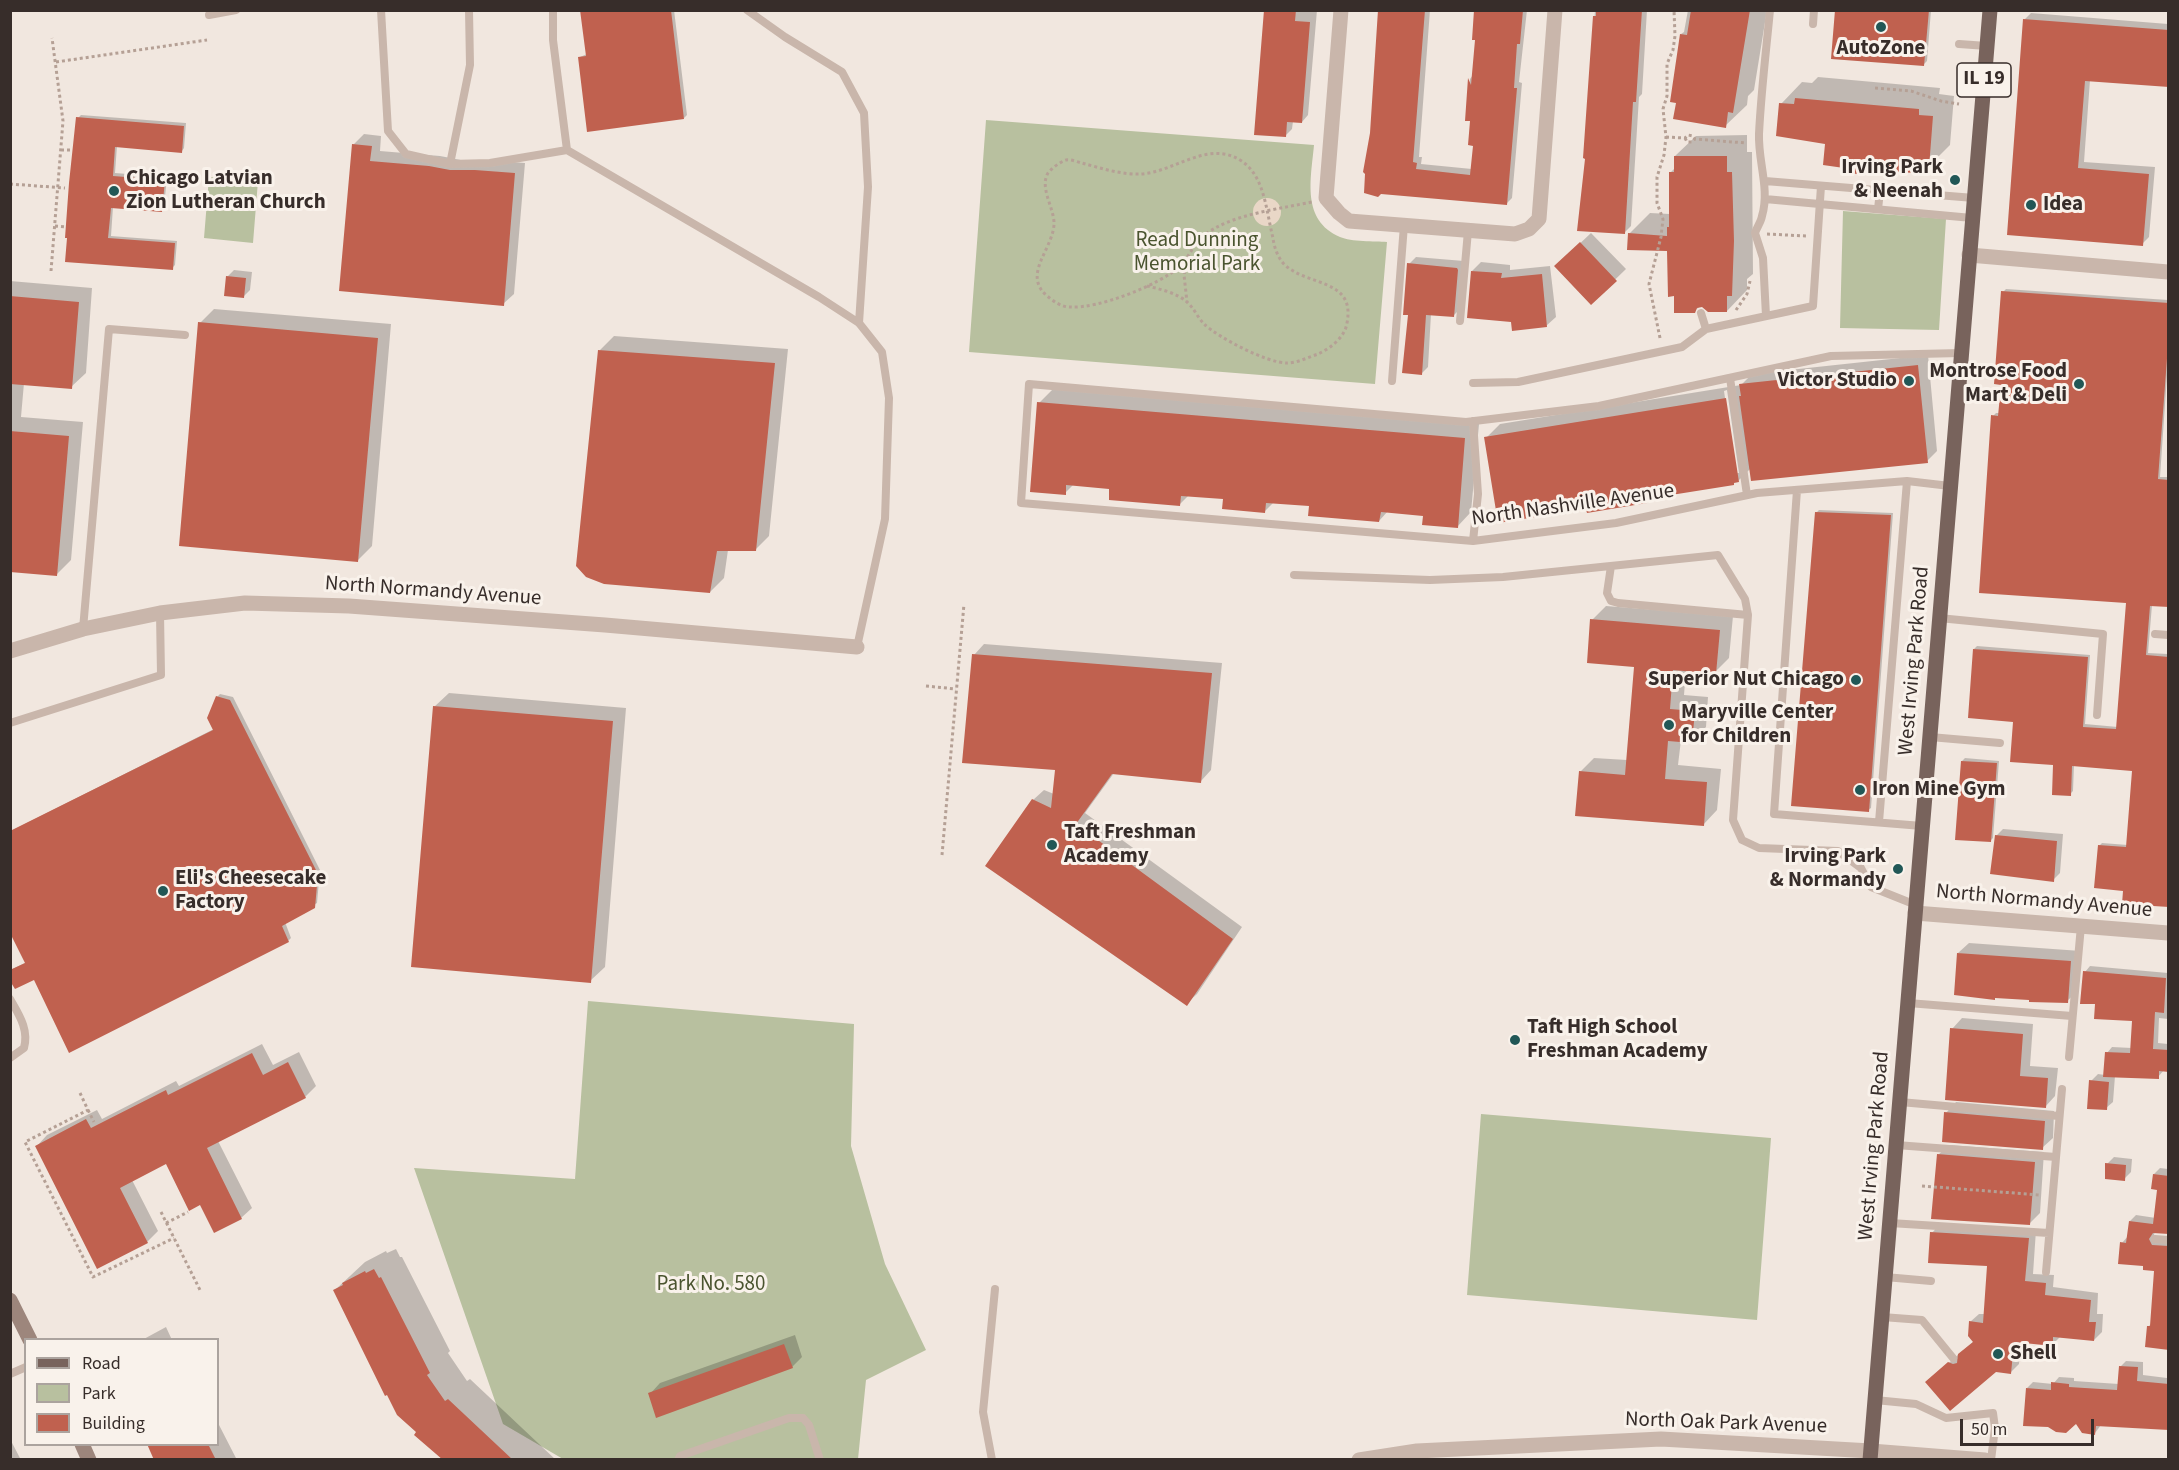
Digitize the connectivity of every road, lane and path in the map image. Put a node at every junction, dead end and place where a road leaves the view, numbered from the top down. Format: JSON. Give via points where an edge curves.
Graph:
{"nodes":[{"id":1,"x":236,"y":10,"type":"edge"},
{"id":2,"x":381,"y":10,"type":"edge"},
{"id":3,"x":469,"y":10,"type":"edge"},
{"id":4,"x":553,"y":10,"type":"edge"},
{"id":5,"x":747,"y":10,"type":"edge"},
{"id":6,"x":1341,"y":10,"type":"edge"},
{"id":7,"x":1556,"y":10,"type":"edge"},
{"id":8,"x":1674,"y":10,"type":"edge"},
{"id":9,"x":1770,"y":10,"type":"edge"},
{"id":10,"x":1814,"y":10,"type":"edge"},
{"id":11,"x":1990,"y":10,"type":"edge"},
{"id":12,"x":209,"y":15,"type":"dead end"},
{"id":13,"x":1813,"y":24,"type":"dead end"},
{"id":14,"x":52,"y":38,"type":"dead end"},
{"id":15,"x":207,"y":40,"type":"dead end"},
{"id":16,"x":1959,"y":44,"type":"dead end"},
{"id":17,"x":1987,"y":46,"type":"junction"},
{"id":18,"x":56,"y":62,"type":"junction"},
{"id":19,"x":1875,"y":88,"type":"dead end"},
{"id":20,"x":1959,"y":104,"type":"dead end"},
{"id":21,"x":1666,"y":137,"type":"junction"},
{"id":22,"x":1760,"y":144,"type":"junction"},
{"id":23,"x":61,"y":150,"type":"junction"},
{"id":24,"x":72,"y":150,"type":"dead end"},
{"id":25,"x":567,"y":150,"type":"junction"},
{"id":26,"x":450,"y":164,"type":"junction"},
{"id":27,"x":1765,"y":182,"type":"junction"},
{"id":28,"x":10,"y":184,"type":"edge"},
{"id":29,"x":1821,"y":186,"type":"junction"},
{"id":30,"x":58,"y":188,"type":"junction"},
{"id":31,"x":65,"y":188,"type":"dead end"},
{"id":32,"x":1880,"y":191,"type":"junction"},
{"id":33,"x":1326,"y":198,"type":"junction"},
{"id":34,"x":1974,"y":198,"type":"junction"},
{"id":35,"x":1765,"y":199,"type":"junction"},
{"id":36,"x":1820,"y":204,"type":"junction"},
{"id":37,"x":1878,"y":210,"type":"junction"},
{"id":38,"x":1267,"y":212,"type":"junction"},
{"id":39,"x":1972,"y":218,"type":"junction"},
{"id":40,"x":1404,"y":225,"type":"junction"},
{"id":41,"x":55,"y":226,"type":"junction"},
{"id":42,"x":66,"y":227,"type":"dead end"},
{"id":43,"x":1468,"y":231,"type":"junction"},
{"id":44,"x":1969,"y":255,"type":"junction"},
{"id":45,"x":1187,"y":258,"type":"junction"},
{"id":46,"x":2168,"y":270,"type":"edge"},
{"id":47,"x":51,"y":271,"type":"dead end"},
{"id":48,"x":1752,"y":277,"type":"dead end"},
{"id":49,"x":1147,"y":286,"type":"junction"},
{"id":50,"x":1187,"y":302,"type":"junction"},
{"id":51,"x":1701,"y":312,"type":"dead end"},
{"id":52,"x":1766,"y":316,"type":"junction"},
{"id":53,"x":1460,"y":321,"type":"dead end"},
{"id":54,"x":859,"y":323,"type":"junction"},
{"id":55,"x":1726,"y":324,"type":"junction"},
{"id":56,"x":1706,"y":329,"type":"junction"},
{"id":57,"x":185,"y":335,"type":"dead end"},
{"id":58,"x":1664,"y":351,"type":"junction"},
{"id":59,"x":1961,"y":353,"type":"junction"},
{"id":60,"x":1730,"y":378,"type":"junction"},
{"id":61,"x":1392,"y":381,"type":"dead end"},
{"id":62,"x":1473,"y":383,"type":"dead end"},
{"id":63,"x":1473,"y":421,"type":"junction"},
{"id":64,"x":1907,"y":481,"type":"junction"},
{"id":65,"x":1950,"y":486,"type":"junction"},
{"id":66,"x":1797,"y":490,"type":"junction"},
{"id":67,"x":1747,"y":495,"type":"junction"},
{"id":68,"x":1473,"y":541,"type":"junction"},
{"id":69,"x":1611,"y":566,"type":"junction"},
{"id":70,"x":1294,"y":575,"type":"dead end"},
{"id":71,"x":963,"y":604,"type":"dead end"},
{"id":72,"x":160,"y":613,"type":"junction"},
{"id":73,"x":1748,"y":615,"type":"junction"},
{"id":74,"x":1940,"y":618,"type":"junction"},
{"id":75,"x":83,"y":628,"type":"junction"},
{"id":76,"x":2155,"y":634,"type":"dead end"},
{"id":77,"x":2169,"y":635,"type":"edge"},
{"id":78,"x":856,"y":647,"type":"joint"},
{"id":79,"x":10,"y":651,"type":"edge"},
{"id":80,"x":926,"y":686,"type":"dead end"},
{"id":81,"x":956,"y":688,"type":"junction"},
{"id":82,"x":2097,"y":715,"type":"dead end"},
{"id":83,"x":10,"y":723,"type":"edge"},
{"id":84,"x":1930,"y":736,"type":"junction"},
{"id":85,"x":2000,"y":743,"type":"dead end"},
{"id":86,"x":1879,"y":822,"type":"junction"},
{"id":87,"x":1922,"y":826,"type":"junction"},
{"id":88,"x":942,"y":855,"type":"dead end"},
{"id":89,"x":1916,"y":909,"type":"junction"},
{"id":90,"x":2081,"y":926,"type":"junction"},
{"id":91,"x":2169,"y":933,"type":"edge"},
{"id":92,"x":10,"y":999,"type":"edge"},
{"id":93,"x":1908,"y":1003,"type":"junction"},
{"id":94,"x":2072,"y":1016,"type":"junction"},
{"id":95,"x":2069,"y":1057,"type":"dead end"},
{"id":96,"x":10,"y":1058,"type":"edge"},
{"id":97,"x":2062,"y":1089,"type":"dead end"},
{"id":98,"x":80,"y":1094,"type":"dead end"},
{"id":99,"x":1900,"y":1102,"type":"junction"},
{"id":100,"x":88,"y":1110,"type":"junction"},
{"id":101,"x":2059,"y":1116,"type":"junction"},
{"id":102,"x":94,"y":1122,"type":"dead end"},
{"id":103,"x":1896,"y":1145,"type":"junction"},
{"id":104,"x":2056,"y":1157,"type":"junction"},
{"id":105,"x":1922,"y":1186,"type":"dead end"},
{"id":106,"x":2052,"y":1196,"type":"junction"},
{"id":107,"x":161,"y":1212,"type":"dead end"},
{"id":108,"x":188,"y":1212,"type":"dead end"},
{"id":109,"x":1890,"y":1222,"type":"junction"},
{"id":110,"x":166,"y":1223,"type":"junction"},
{"id":111,"x":2049,"y":1233,"type":"junction"},
{"id":112,"x":174,"y":1238,"type":"junction"},
{"id":113,"x":2155,"y":1239,"type":"dead end"},
{"id":114,"x":2169,"y":1240,"type":"edge"},
{"id":115,"x":2046,"y":1272,"type":"dead end"},
{"id":116,"x":1886,"y":1277,"type":"junction"},
{"id":117,"x":1931,"y":1281,"type":"dead end"},
{"id":118,"x":995,"y":1289,"type":"dead end"},
{"id":119,"x":200,"y":1290,"type":"dead end"},
{"id":120,"x":12,"y":1307,"type":"edge"},
{"id":121,"x":1882,"y":1317,"type":"junction"},
{"id":122,"x":29,"y":1338,"type":"edge"},
{"id":123,"x":1953,"y":1358,"type":"dead end"},
{"id":124,"x":24,"y":1368,"type":"edge"},
{"id":125,"x":10,"y":1374,"type":"edge"},
{"id":126,"x":1875,"y":1400,"type":"junction"},
{"id":127,"x":83,"y":1446,"type":"edge"},
{"id":128,"x":1419,"y":1455,"type":"edge"},
{"id":129,"x":1871,"y":1455,"type":"edge"},
{"id":130,"x":89,"y":1460,"type":"edge"},
{"id":131,"x":678,"y":1460,"type":"edge"},
{"id":132,"x":820,"y":1460,"type":"edge"},
{"id":133,"x":992,"y":1460,"type":"edge"},
{"id":134,"x":1359,"y":1460,"type":"edge"},
{"id":135,"x":1985,"y":1460,"type":"edge"},
{"id":136,"x":1991,"y":1460,"type":"edge"}],
"edges":[{"from":1,"to":12,"type":"lane"},
{"from":2,"to":26,"type":"lane","via":[[388,131],[406,154]]},
{"from":3,"to":26,"type":"lane","via":[[470,65]]},
{"from":4,"to":25,"type":"lane"},
{"from":5,"to":54,"type":"lane","via":[[842,72],[864,113],[868,187]]},
{"from":6,"to":33,"type":"street"},
{"from":7,"to":43,"type":"street","via":[[1539,219],[1529,229],[1515,234]]},
{"from":8,"to":21,"type":"path","via":[[1675,36],[1667,64],[1663,110]]},
{"from":9,"to":22,"type":"lane"},
{"from":10,"to":13,"type":"lane"},
{"from":11,"to":17,"type":"main road","name":"West Irving Park Road","number":"IL 19"},
{"from":14,"to":18,"type":"path"},
{"from":15,"to":18,"type":"path"},
{"from":16,"to":17,"type":"lane"},
{"from":17,"to":34,"type":"main road","name":"West Irving Park Road","number":"IL 19"},
{"from":18,"to":23,"type":"path","via":[[63,121]]},
{"from":19,"to":20,"type":"path","via":[[1911,91]]},
{"from":21,"to":22,"type":"path","via":[[1685,138],[1687,142],[1695,139]]},
{"from":21,"to":58,"type":"path","via":[[1657,177],[1657,203],[1663,219],[1661,237],[1649,284]]},
{"from":22,"to":27,"type":"lane"},
{"from":23,"to":24,"type":"path"},
{"from":23,"to":30,"type":"path"},
{"from":25,"to":26,"type":"lane","via":[[490,163]]},
{"from":25,"to":54,"type":"lane"},
{"from":27,"to":29,"type":"lane"},
{"from":27,"to":35,"type":"lane"},
{"from":28,"to":30,"type":"path"},
{"from":29,"to":32,"type":"lane"},
{"from":29,"to":36,"type":"lane"},
{"from":30,"to":31,"type":"path"},
{"from":30,"to":41,"type":"path"},
{"from":32,"to":34,"type":"lane"},
{"from":32,"to":37,"type":"lane"},
{"from":33,"to":38,"type":"path"},
{"from":33,"to":40,"type":"street","via":[[1349,221]]},
{"from":34,"to":39,"type":"main road","name":"West Irving Park Road","number":"IL 19"},
{"from":35,"to":36,"type":"lane"},
{"from":35,"to":52,"type":"lane","via":[[1755,233],[1763,258]]},
{"from":36,"to":37,"type":"lane"},
{"from":36,"to":52,"type":"lane","via":[[1813,306]]},
{"from":37,"to":39,"type":"lane"},
{"from":38,"to":45,"type":"path","via":[[1214,228],[1198,240]]},
{"from":38,"to":49,"type":"path","via":[[1260,182],[1252,169],[1225,153],[1203,155],[1141,174],[1068,159],[1057,165],[1048,173],[1045,184],[1054,227],[1036,272],[1041,290],[1066,308],[1088,307]]},
{"from":38,"to":50,"type":"path","via":[[1275,250],[1283,263],[1301,275],[1338,289],[1345,298],[1347,326],[1340,338],[1300,361],[1277,361],[1216,334]]},
{"from":39,"to":44,"type":"main road","name":"West Irving Park Road","number":"IL 19"},
{"from":40,"to":43,"type":"street"},
{"from":40,"to":61,"type":"lane"},
{"from":41,"to":42,"type":"path"},
{"from":41,"to":47,"type":"path"},
{"from":43,"to":53,"type":"lane"},
{"from":44,"to":46,"type":"street"},
{"from":44,"to":59,"type":"main road","name":"West Irving Park Road","number":"IL 19"},
{"from":45,"to":49,"type":"path","via":[[1167,277]]},
{"from":45,"to":50,"type":"path"},
{"from":48,"to":55,"type":"path","via":[[1747,294]]},
{"from":49,"to":50,"type":"path"},
{"from":51,"to":56,"type":"lane"},
{"from":52,"to":55,"type":"lane"},
{"from":54,"to":78,"type":"lane","via":[[882,352],[889,398],[885,519]]},
{"from":55,"to":56,"type":"lane"},
{"from":56,"to":58,"type":"lane","via":[[1682,347]]},
{"from":57,"to":75,"type":"lane","via":[[109,329]]},
{"from":58,"to":62,"type":"lane","via":[[1518,382]]},
{"from":59,"to":60,"type":"lane","via":[[1831,356]]},
{"from":59,"to":65,"type":"main road","name":"West Irving Park Road","number":"IL 19"},
{"from":60,"to":63,"type":"lane","via":[[1599,406]]},
{"from":60,"to":67,"type":"lane"},
{"from":63,"to":68,"type":"lane","via":[[1478,494]]},
{"from":63,"to":68,"type":"lane","name":"North Nashville Avenue","via":[[1029,384],[1021,503]]},
{"from":64,"to":65,"type":"lane","name":"North Nashville Avenue"},
{"from":64,"to":66,"type":"lane","name":"North Nashville Avenue"},
{"from":64,"to":86,"type":"lane"},
{"from":65,"to":74,"type":"main road","name":"West Irving Park Road","number":"IL 19"},
{"from":66,"to":67,"type":"lane","name":"North Nashville Avenue"},
{"from":66,"to":86,"type":"lane","via":[[1774,814]]},
{"from":67,"to":68,"type":"lane","name":"North Nashville Avenue","via":[[1616,523]]},
{"from":69,"to":70,"type":"lane","via":[[1430,580]]},
{"from":69,"to":73,"type":"lane","via":[[1607,593],[1611,601]]},
{"from":69,"to":73,"type":"lane","via":[[1718,555],[1745,599]]},
{"from":71,"to":81,"type":"path"},
{"from":72,"to":75,"type":"street","name":"North Normandy Avenue"},
{"from":72,"to":78,"type":"street","name":"North Normandy Avenue","via":[[245,603],[349,606]]},
{"from":72,"to":83,"type":"lane","via":[[161,675]]},
{"from":73,"to":89,"type":"lane","via":[[1733,820],[1742,840],[1759,848],[1838,851],[1860,868],[1871,887]]},
{"from":74,"to":82,"type":"lane","via":[[2103,634]]},
{"from":74,"to":84,"type":"main road","name":"West Irving Park Road","number":"IL 19"},
{"from":75,"to":79,"type":"street","name":"North Normandy Avenue"},
{"from":76,"to":77,"type":"lane"},
{"from":80,"to":81,"type":"path"},
{"from":81,"to":88,"type":"path"},
{"from":84,"to":85,"type":"lane"},
{"from":84,"to":87,"type":"main road","name":"West Irving Park Road","number":"IL 19"},
{"from":86,"to":87,"type":"lane"},
{"from":87,"to":89,"type":"main road","name":"West Irving Park Road","number":"IL 19"},
{"from":89,"to":90,"type":"street","name":"North Normandy Avenue"},
{"from":89,"to":93,"type":"main road","name":"West Irving Park Road","number":"IL 19"},
{"from":90,"to":91,"type":"street","name":"North Normandy Avenue"},
{"from":90,"to":94,"type":"lane"},
{"from":92,"to":96,"type":"lane","via":[[26,1029],[27,1040],[24,1048]]},
{"from":93,"to":94,"type":"lane"},
{"from":93,"to":99,"type":"main road","name":"West Irving Park Road","number":"IL 19"},
{"from":94,"to":95,"type":"lane"},
{"from":97,"to":101,"type":"lane"},
{"from":98,"to":100,"type":"path"},
{"from":99,"to":101,"type":"lane"},
{"from":99,"to":103,"type":"main road","name":"West Irving Park Road","number":"IL 19"},
{"from":100,"to":102,"type":"path"},
{"from":100,"to":112,"type":"path","via":[[25,1142],[93,1277]]},
{"from":101,"to":104,"type":"lane"},
{"from":103,"to":104,"type":"lane"},
{"from":103,"to":109,"type":"main road","name":"West Irving Park Road","number":"IL 19"},
{"from":104,"to":106,"type":"lane"},
{"from":105,"to":106,"type":"path"},
{"from":106,"to":111,"type":"lane"},
{"from":107,"to":110,"type":"path"},
{"from":108,"to":110,"type":"path"},
{"from":109,"to":111,"type":"lane"},
{"from":109,"to":116,"type":"main road","name":"West Irving Park Road","number":"IL 19"},
{"from":110,"to":112,"type":"path"},
{"from":111,"to":115,"type":"lane"},
{"from":112,"to":119,"type":"path"},
{"from":113,"to":114,"type":"lane"},
{"from":116,"to":117,"type":"lane"},
{"from":116,"to":121,"type":"main road","name":"West Irving Park Road","number":"IL 19"},
{"from":118,"to":133,"type":"lane","via":[[983,1412]]},
{"from":120,"to":122,"type":"main road"},
{"from":121,"to":123,"type":"lane","via":[[1922,1320]]},
{"from":121,"to":126,"type":"main road","name":"West Irving Park Road","number":"IL 19"},
{"from":124,"to":125,"type":"lane"},
{"from":126,"to":129,"type":"main road","name":"West Irving Park Road","number":"IL 19"},
{"from":126,"to":136,"type":"lane","via":[[1916,1404],[1947,1418],[1993,1413]]},
{"from":127,"to":130,"type":"main road"},
{"from":128,"to":129,"type":"street","name":"North Oak Park Avenue","via":[[1661,1439]]},
{"from":128,"to":134,"type":"street","name":"North Oak Park Avenue"},
{"from":129,"to":135,"type":"street","name":"North Oak Park Avenue"},
{"from":131,"to":132,"type":"lane","via":[[680,1456],[796,1417],[809,1425]]}]}
